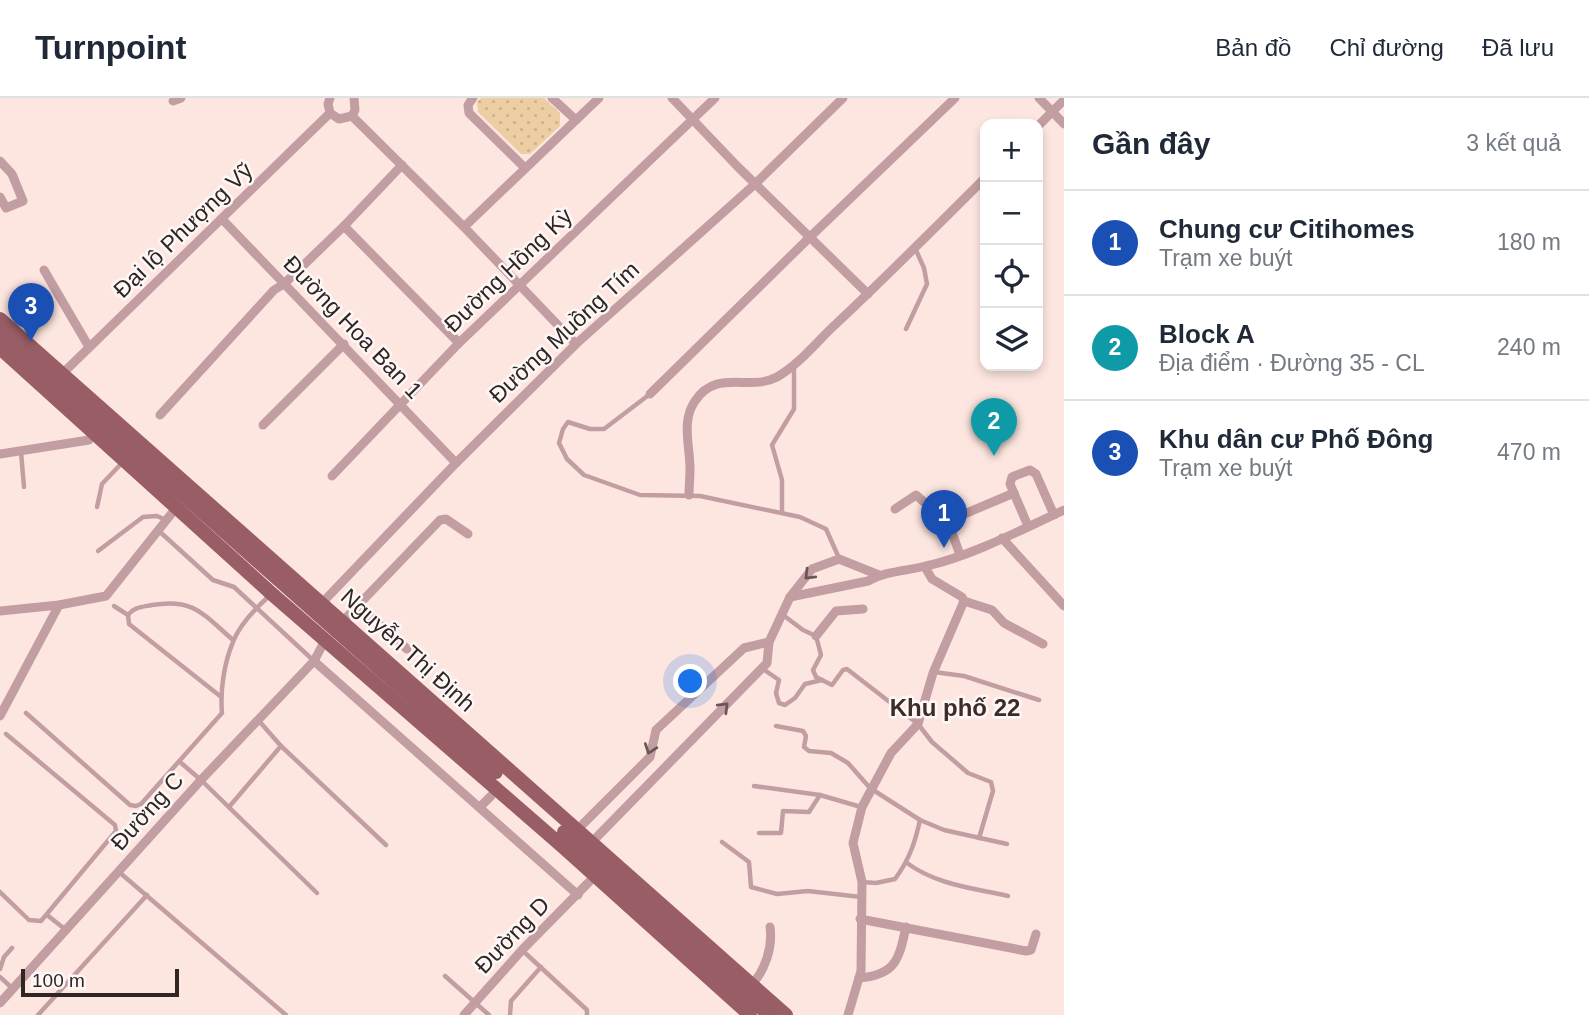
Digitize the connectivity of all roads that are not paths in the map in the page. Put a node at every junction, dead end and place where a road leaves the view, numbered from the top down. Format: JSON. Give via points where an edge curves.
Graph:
{"nodes":[{"id":1,"x":330,"y":98,"type":"edge"},
{"id":2,"x":354,"y":98,"type":"edge"},
{"id":3,"x":473,"y":98,"type":"edge"},
{"id":4,"x":552,"y":98,"type":"edge"},
{"id":5,"x":599,"y":98,"type":"edge"},
{"id":6,"x":672,"y":98,"type":"edge"},
{"id":7,"x":715,"y":98,"type":"edge"},
{"id":8,"x":843,"y":98,"type":"edge"},
{"id":9,"x":956,"y":98,"type":"edge"},
{"id":10,"x":1039,"y":98,"type":"edge"},
{"id":11,"x":1064,"y":100,"type":"edge"},
{"id":12,"x":1053,"y":112,"type":"junction"},
{"id":13,"x":330,"y":113,"type":"junction"},
{"id":14,"x":352,"y":116,"type":"junction"},
{"id":15,"x":576,"y":120,"type":"junction"},
{"id":16,"x":693,"y":120,"type":"junction"},
{"id":17,"x":1043,"y":121,"type":"edge"},
{"id":18,"x":1064,"y":124,"type":"edge"},
{"id":19,"x":0,"y":161,"type":"edge"},
{"id":20,"x":402,"y":165,"type":"junction"},
{"id":21,"x":525,"y":169,"type":"junction"},
{"id":22,"x":981,"y":182,"type":"edge"},
{"id":23,"x":755,"y":184,"type":"junction"},
{"id":24,"x":0,"y":197,"type":"edge"},
{"id":25,"x":222,"y":219,"type":"junction"},
{"id":26,"x":344,"y":226,"type":"junction"},
{"id":27,"x":464,"y":227,"type":"junction"},
{"id":28,"x":810,"y":237,"type":"junction"},
{"id":29,"x":915,"y":247,"type":"junction"},
{"id":30,"x":44,"y":270,"type":"dead end"},
{"id":31,"x":284,"y":284,"type":"junction"},
{"id":32,"x":520,"y":286,"type":"junction"},
{"id":33,"x":868,"y":294,"type":"junction"},
{"id":34,"x":0,"y":319,"type":"edge"},
{"id":35,"x":906,"y":329,"type":"dead end"},
{"id":36,"x":0,"y":333,"type":"edge"},
{"id":37,"x":459,"y":343,"type":"junction"},
{"id":38,"x":344,"y":344,"type":"junction"},
{"id":39,"x":576,"y":344,"type":"junction"},
{"id":40,"x":89,"y":347,"type":"junction"},
{"id":41,"x":0,"y":348,"type":"edge"},
{"id":42,"x":0,"y":360,"type":"edge"},
{"id":43,"x":793,"y":364,"type":"junction"},
{"id":44,"x":62,"y":374,"type":"junction"},
{"id":45,"x":650,"y":394,"type":"joint"},
{"id":46,"x":400,"y":402,"type":"junction"},
{"id":47,"x":160,"y":415,"type":"dead end"},
{"id":48,"x":263,"y":425,"type":"dead end"},
{"id":49,"x":94,"y":438,"type":"junction"},
{"id":50,"x":21,"y":451,"type":"junction"},
{"id":51,"x":0,"y":454,"type":"edge"},
{"id":52,"x":456,"y":463,"type":"junction"},
{"id":53,"x":119,"y":466,"type":"junction"},
{"id":54,"x":332,"y":476,"type":"dead end"},
{"id":55,"x":24,"y":487,"type":"dead end"},
{"id":56,"x":1014,"y":493,"type":"junction"},
{"id":57,"x":689,"y":495,"type":"junction"},
{"id":58,"x":96,"y":507,"type":"dead end"},
{"id":59,"x":895,"y":509,"type":"dead end"},
{"id":60,"x":1064,"y":510,"type":"edge"},
{"id":61,"x":782,"y":513,"type":"junction"},
{"id":62,"x":172,"y":514,"type":"junction"},
{"id":63,"x":1054,"y":515,"type":"junction"},
{"id":64,"x":949,"y":524,"type":"junction"},
{"id":65,"x":1028,"y":526,"type":"junction"},
{"id":66,"x":159,"y":530,"type":"junction"},
{"id":67,"x":468,"y":534,"type":"dead end"},
{"id":68,"x":1002,"y":538,"type":"junction"},
{"id":69,"x":98,"y":551,"type":"dead end"},
{"id":70,"x":960,"y":555,"type":"junction"},
{"id":71,"x":839,"y":559,"type":"junction"},
{"id":72,"x":925,"y":567,"type":"junction"},
{"id":73,"x":879,"y":575,"type":"junction"},
{"id":74,"x":790,"y":597,"type":"junction"},
{"id":75,"x":265,"y":600,"type":"junction"},
{"id":76,"x":964,"y":601,"type":"junction"},
{"id":77,"x":59,"y":605,"type":"junction"},
{"id":78,"x":114,"y":606,"type":"dead end"},
{"id":79,"x":358,"y":606,"type":"junction"},
{"id":80,"x":1064,"y":606,"type":"edge"},
{"id":81,"x":863,"y":609,"type":"dead end"},
{"id":82,"x":0,"y":611,"type":"edge"},
{"id":83,"x":128,"y":615,"type":"junction"},
{"id":84,"x":783,"y":615,"type":"junction"},
{"id":85,"x":310,"y":616,"type":"junction"},
{"id":86,"x":331,"y":635,"type":"junction"},
{"id":87,"x":816,"y":636,"type":"junction"},
{"id":88,"x":233,"y":640,"type":"junction"},
{"id":89,"x":769,"y":642,"type":"junction"},
{"id":90,"x":1043,"y":644,"type":"dead end"},
{"id":91,"x":407,"y":649,"type":"dead end"},
{"id":92,"x":314,"y":661,"type":"junction"},
{"id":93,"x":762,"y":668,"type":"junction"},
{"id":94,"x":933,"y":672,"type":"junction"},
{"id":95,"x":822,"y":680,"type":"junction"},
{"id":96,"x":220,"y":696,"type":"junction"},
{"id":97,"x":1039,"y":700,"type":"dead end"},
{"id":98,"x":26,"y":713,"type":"dead end"},
{"id":99,"x":0,"y":716,"type":"edge"},
{"id":100,"x":259,"y":720,"type":"junction"},
{"id":101,"x":918,"y":724,"type":"junction"},
{"id":102,"x":776,"y":726,"type":"dead end"},
{"id":103,"x":6,"y":734,"type":"dead end"},
{"id":104,"x":281,"y":746,"type":"junction"},
{"id":105,"x":180,"y":762,"type":"junction"},
{"id":106,"x":201,"y":780,"type":"junction"},
{"id":107,"x":754,"y":786,"type":"dead end"},
{"id":108,"x":870,"y":789,"type":"junction"},
{"id":109,"x":820,"y":795,"type":"junction"},
{"id":110,"x":485,"y":801,"type":"junction"},
{"id":111,"x":229,"y":807,"type":"junction"},
{"id":112,"x":862,"y":807,"type":"junction"},
{"id":113,"x":920,"y":820,"type":"junction"},
{"id":114,"x":759,"y":833,"type":"dead end"},
{"id":115,"x":979,"y":838,"type":"junction"},
{"id":116,"x":566,"y":842,"type":"junction"},
{"id":117,"x":722,"y":842,"type":"dead end"},
{"id":118,"x":1007,"y":844,"type":"dead end"},
{"id":119,"x":386,"y":845,"type":"dead end"},
{"id":120,"x":581,"y":855,"type":"junction"},
{"id":121,"x":907,"y":863,"type":"junction"},
{"id":122,"x":119,"y":871,"type":"junction"},
{"id":123,"x":589,"y":882,"type":"junction"},
{"id":124,"x":862,"y":882,"type":"junction"},
{"id":125,"x":0,"y":892,"type":"edge"},
{"id":126,"x":317,"y":893,"type":"dead end"},
{"id":127,"x":147,"y":895,"type":"junction"},
{"id":128,"x":578,"y":895,"type":"junction"},
{"id":129,"x":1008,"y":896,"type":"dead end"},
{"id":130,"x":861,"y":897,"type":"junction"},
{"id":131,"x":47,"y":915,"type":"junction"},
{"id":132,"x":860,"y":919,"type":"junction"},
{"id":133,"x":770,"y":927,"type":"dead end"},
{"id":134,"x":906,"y":927,"type":"junction"},
{"id":135,"x":66,"y":930,"type":"junction"},
{"id":136,"x":1037,"y":934,"type":"dead end"},
{"id":137,"x":12,"y":948,"type":"dead end"},
{"id":138,"x":523,"y":950,"type":"junction"},
{"id":139,"x":541,"y":967,"type":"junction"},
{"id":140,"x":0,"y":969,"type":"edge"},
{"id":141,"x":0,"y":976,"type":"edge"},
{"id":142,"x":445,"y":976,"type":"dead end"},
{"id":143,"x":859,"y":978,"type":"junction"},
{"id":144,"x":751,"y":986,"type":"junction"},
{"id":145,"x":13,"y":988,"type":"junction"},
{"id":146,"x":476,"y":1002,"type":"junction"},
{"id":147,"x":0,"y":1003,"type":"edge"},
{"id":148,"x":38,"y":1015,"type":"edge"},
{"id":149,"x":286,"y":1015,"type":"edge"},
{"id":150,"x":464,"y":1015,"type":"edge"},
{"id":151,"x":489,"y":1015,"type":"edge"},
{"id":152,"x":510,"y":1015,"type":"edge"},
{"id":153,"x":587,"y":1015,"type":"edge"},
{"id":154,"x":736,"y":1015,"type":"edge"},
{"id":155,"x":750,"y":1015,"type":"edge"},
{"id":156,"x":769,"y":1015,"type":"edge"},
{"id":157,"x":786,"y":1015,"type":"edge"},
{"id":158,"x":848,"y":1015,"type":"edge"}],
"edges":[{"from":1,"to":13,"type":"street"},
{"from":2,"to":14,"type":"street"},
{"from":3,"to":21,"type":"street","via":[[467,105],[469,113]]},
{"from":4,"to":15,"type":"street"},
{"from":5,"to":15,"type":"street"},
{"from":6,"to":16,"type":"street"},
{"from":7,"to":16,"type":"street","name":"Đường Hồng Kỳ"},
{"from":8,"to":23,"type":"street","name":"Đường Muồng Tím"},
{"from":9,"to":28,"type":"street"},
{"from":10,"to":12,"type":"street"},
{"from":11,"to":12,"type":"street"},
{"from":12,"to":17,"type":"street"},
{"from":12,"to":18,"type":"street"},
{"from":13,"to":14,"type":"street","via":[[339,119]]},
{"from":13,"to":25,"type":"street","name":"Đại lộ Phượng Vỹ"},
{"from":14,"to":20,"type":"street"},
{"from":15,"to":21,"type":"street"},
{"from":16,"to":23,"type":"street"},
{"from":16,"to":32,"type":"street","name":"Đường Hồng Kỳ"},
{"from":19,"to":24,"type":"street","via":[[12,174],[23,201],[6,208]]},
{"from":20,"to":26,"type":"street"},
{"from":20,"to":27,"type":"street"},
{"from":21,"to":27,"type":"street"},
{"from":22,"to":29,"type":"street"},
{"from":23,"to":28,"type":"street"},
{"from":23,"to":39,"type":"street","name":"Đường Muồng Tím"},
{"from":25,"to":31,"type":"street","name":"Đường Hoa Ban 1"},
{"from":25,"to":40,"type":"street","name":"Đại lộ Phượng Vỹ"},
{"from":26,"to":31,"type":"street"},
{"from":26,"to":37,"type":"street"},
{"from":27,"to":32,"type":"street"},
{"from":28,"to":33,"type":"street"},
{"from":28,"to":45,"type":"street"},
{"from":29,"to":33,"type":"street"},
{"from":29,"to":35,"type":"lane","via":[[927,284]]},
{"from":30,"to":40,"type":"street"},
{"from":31,"to":38,"type":"street","name":"Đường Hoa Ban 1"},
{"from":31,"to":47,"type":"street"},
{"from":32,"to":37,"type":"street","name":"Đường Hồng Kỳ"},
{"from":32,"to":39,"type":"street"},
{"from":33,"to":43,"type":"street"},
{"from":34,"to":44,"type":"main road","name":"Nguyễn Thị Định"},
{"from":36,"to":85,"type":"main road","name":"Nguyễn Thị Định"},
{"from":37,"to":46,"type":"street","name":"Đường Hồng Kỳ"},
{"from":38,"to":46,"type":"street","name":"Đường Hoa Ban 1"},
{"from":38,"to":48,"type":"street"},
{"from":39,"to":52,"type":"street","name":"Đường Muồng Tím"},
{"from":40,"to":44,"type":"street","name":"Đại lộ Phượng Vỹ"},
{"from":41,"to":49,"type":"main road","name":"Nguyễn Thị Định"},
{"from":42,"to":49,"type":"main road","name":"Nguyễn Thị Định"},
{"from":43,"to":57,"type":"street","via":[[776,377],[708,387],[694,402],[687,419]]},
{"from":43,"to":61,"type":"lane","via":[[794,410],[772,444],[782,480]]},
{"from":44,"to":85,"type":"main road","name":"Nguyễn Thị Định"},
{"from":45,"to":57,"type":"lane","via":[[604,429],[568,422],[559,443],[567,459],[584,475],[640,495]]},
{"from":46,"to":52,"type":"street","name":"Đường Hoa Ban 1"},
{"from":46,"to":54,"type":"street","name":"Đường Hồng Kỳ"},
{"from":49,"to":50,"type":"street"},
{"from":49,"to":53,"type":"main road","name":"Nguyễn Thị Định"},
{"from":49,"to":62,"type":"main road","name":"Nguyễn Thị Định"},
{"from":50,"to":51,"type":"street"},
{"from":50,"to":55,"type":"lane"},
{"from":52,"to":85,"type":"street","name":"Đường Muồng Tím"},
{"from":53,"to":58,"type":"lane","via":[[102,484]]},
{"from":53,"to":62,"type":"main road","name":"Nguyễn Thị Định"},
{"from":56,"to":63,"type":"street","via":[[1012,477],[1030,470]]},
{"from":56,"to":64,"type":"street"},
{"from":56,"to":65,"type":"street"},
{"from":57,"to":61,"type":"lane"},
{"from":59,"to":64,"type":"street","via":[[916,495]]},
{"from":60,"to":63,"type":"street"},
{"from":61,"to":71,"type":"lane","via":[[826,529]]},
{"from":62,"to":66,"type":"street"},
{"from":62,"to":69,"type":"lane","via":[[143,517]]},
{"from":62,"to":75,"type":"main road","name":"Nguyễn Thị Định"},
{"from":63,"to":65,"type":"street"},
{"from":64,"to":70,"type":"street"},
{"from":65,"to":68,"type":"street"},
{"from":66,"to":75,"type":"lane","via":[[213,580]]},
{"from":66,"to":77,"type":"street","via":[[106,596]]},
{"from":67,"to":79,"type":"street","name":"Đường C","via":[[446,519],[440,520]]},
{"from":68,"to":70,"type":"street"},
{"from":68,"to":80,"type":"street"},
{"from":70,"to":72,"type":"street"},
{"from":71,"to":73,"type":"street"},
{"from":71,"to":74,"type":"street","one_way":true,"via":[[812,569]]},
{"from":72,"to":73,"type":"street"},
{"from":72,"to":76,"type":"street","via":[[932,579]]},
{"from":73,"to":74,"type":"street"},
{"from":74,"to":84,"type":"street"},
{"from":75,"to":85,"type":"main road","name":"Nguyễn Thị Định"},
{"from":75,"to":88,"type":"lane"},
{"from":75,"to":92,"type":"lane"},
{"from":76,"to":90,"type":"street","via":[[992,611],[1004,623]]},
{"from":76,"to":94,"type":"street"},
{"from":77,"to":82,"type":"street"},
{"from":77,"to":99,"type":"street"},
{"from":78,"to":83,"type":"lane"},
{"from":79,"to":86,"type":"street","name":"Đường C"},
{"from":79,"to":91,"type":"street"},
{"from":81,"to":87,"type":"street","via":[[836,611]]},
{"from":83,"to":88,"type":"lane","via":[[135,608],[170,603],[190,606]]},
{"from":83,"to":96,"type":"lane","via":[[129,624]]},
{"from":84,"to":87,"type":"lane"},
{"from":84,"to":89,"type":"street"},
{"from":85,"to":86,"type":"main road","name":"Nguyễn Thị Định"},
{"from":85,"to":86,"type":"main road","name":"Nguyễn Thị Định"},
{"from":86,"to":92,"type":"street","name":"Đường C"},
{"from":86,"to":110,"type":"main road","name":"Nguyễn Thị Định"},
{"from":86,"to":116,"type":"main road","name":"Nguyễn Thị Định"},
{"from":86,"to":116,"type":"main road","name":"Nguyễn Thị Định"},
{"from":87,"to":95,"type":"lane","via":[[821,655],[813,670]]},
{"from":88,"to":96,"type":"lane"},
{"from":89,"to":93,"type":"street","via":[[767,663]]},
{"from":89,"to":116,"type":"street","one_way":true,"via":[[744,648],[656,730],[650,757]]},
{"from":92,"to":100,"type":"street","name":"Đường C"},
{"from":92,"to":110,"type":"street"},
{"from":93,"to":95,"type":"lane","via":[[779,680],[776,693],[779,703],[785,705],[806,684]]},
{"from":120,"to":93,"type":"street","one_way":true},
{"from":94,"to":97,"type":"lane","via":[[964,676]]},
{"from":94,"to":101,"type":"street"},
{"from":95,"to":101,"type":"lane","via":[[832,685],[847,669]]},
{"from":96,"to":105,"type":"lane","via":[[222,713]]},
{"from":98,"to":105,"type":"lane","via":[[130,805],[141,804]]},
{"from":100,"to":104,"type":"lane"},
{"from":100,"to":106,"type":"street","name":"Đường C"},
{"from":101,"to":108,"type":"street","via":[[891,753]]},
{"from":101,"to":115,"type":"lane","via":[[932,743],[968,773],[994,787]]},
{"from":102,"to":108,"type":"lane","via":[[803,732],[804,747],[831,753],[848,763]]},
{"from":103,"to":131,"type":"lane","via":[[116,828],[116,835]]},
{"from":104,"to":111,"type":"lane"},
{"from":104,"to":119,"type":"lane"},
{"from":105,"to":106,"type":"lane"},
{"from":106,"to":111,"type":"lane"},
{"from":106,"to":122,"type":"street","name":"Đường C"},
{"from":107,"to":109,"type":"lane"},
{"from":108,"to":112,"type":"street"},
{"from":108,"to":113,"type":"lane"},
{"from":109,"to":112,"type":"lane"},
{"from":109,"to":114,"type":"lane","via":[[810,812],[783,811],[781,833]]},
{"from":110,"to":116,"type":"main road","name":"Nguyễn Thị Định"},
{"from":110,"to":128,"type":"street"},
{"from":111,"to":126,"type":"lane"},
{"from":112,"to":124,"type":"street","via":[[853,842]]},
{"from":113,"to":115,"type":"lane"},
{"from":113,"to":121,"type":"lane"},
{"from":115,"to":118,"type":"lane"},
{"from":116,"to":120,"type":"main road","name":"Nguyễn Thị Định"},
{"from":116,"to":120,"type":"main road","name":"Nguyễn Thị Định"},
{"from":117,"to":130,"type":"lane","via":[[749,862],[751,887],[777,894],[808,891]]},
{"from":120,"to":123,"type":"main road","name":"Nguyễn Thị Định"},
{"from":120,"to":144,"type":"main road","name":"Nguyễn Thị Định"},
{"from":120,"to":155,"type":"main road","name":"Nguyễn Thị Định"},
{"from":120,"to":156,"type":"main road","name":"Nguyễn Thị Định"},
{"from":121,"to":124,"type":"lane","via":[[895,879]]},
{"from":121,"to":129,"type":"lane","via":[[942,882]]},
{"from":122,"to":127,"type":"lane"},
{"from":122,"to":135,"type":"street","name":"Đường C"},
{"from":123,"to":128,"type":"street","name":"Đường D"},
{"from":123,"to":154,"type":"main road","name":"Nguyễn Thị Định"},
{"from":124,"to":130,"type":"street"},
{"from":125,"to":131,"type":"lane","via":[[29,920],[41,921]]},
{"from":127,"to":148,"type":"lane"},
{"from":127,"to":149,"type":"lane"},
{"from":128,"to":138,"type":"street","name":"Đường D"},
{"from":130,"to":132,"type":"street"},
{"from":131,"to":135,"type":"lane"},
{"from":132,"to":134,"type":"street"},
{"from":132,"to":143,"type":"street"},
{"from":133,"to":144,"type":"street","via":[[764,966]]},
{"from":134,"to":136,"type":"street","via":[[1026,951],[1034,946]]},
{"from":134,"to":143,"type":"street","via":[[894,966]]},
{"from":135,"to":145,"type":"street","name":"Đường C"},
{"from":137,"to":140,"type":"lane"},
{"from":138,"to":139,"type":"lane"},
{"from":138,"to":146,"type":"street","name":"Đường D"},
{"from":139,"to":152,"type":"lane","via":[[510,1001]]},
{"from":139,"to":153,"type":"lane"},
{"from":141,"to":145,"type":"lane"},
{"from":142,"to":146,"type":"lane"},
{"from":143,"to":158,"type":"street"},
{"from":144,"to":157,"type":"main road","name":"Nguyễn Thị Định"},
{"from":145,"to":147,"type":"street","name":"Đường C"},
{"from":146,"to":150,"type":"street","name":"Đường D"},
{"from":146,"to":151,"type":"lane"}]}
